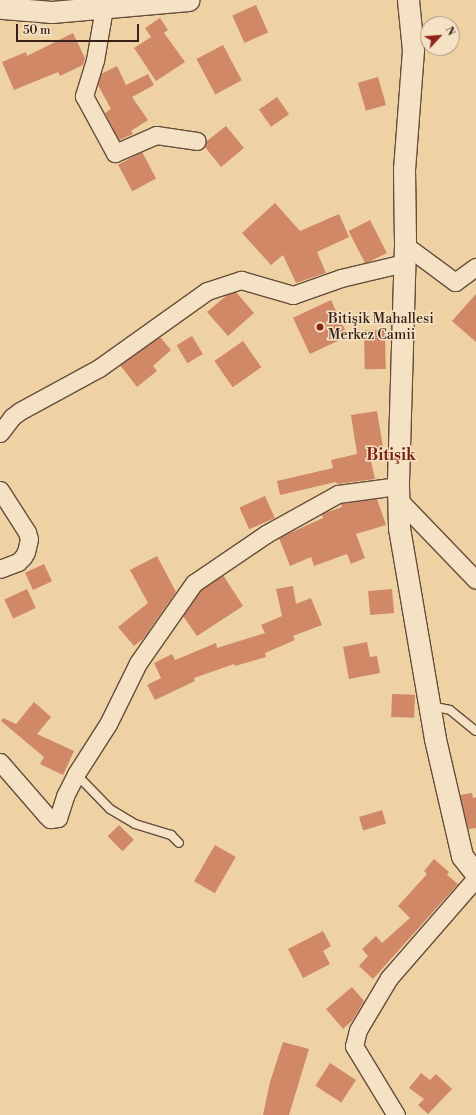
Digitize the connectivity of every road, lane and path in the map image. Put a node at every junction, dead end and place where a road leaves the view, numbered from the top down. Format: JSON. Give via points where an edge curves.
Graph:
{"nodes":[{"id":1,"x":188,"y":0,"type":"edge"},
{"id":2,"x":408,"y":0,"type":"edge"},
{"id":3,"x":2,"y":7,"type":"edge"},
{"id":4,"x":104,"y":8,"type":"junction"},
{"id":5,"x":197,"y":141,"type":"dead end"},
{"id":6,"x":405,"y":254,"type":"junction"},
{"id":7,"x":476,"y":267,"type":"edge"},
{"id":8,"x":0,"y":433,"type":"edge"},
{"id":9,"x":0,"y":490,"type":"edge"},
{"id":10,"x":398,"y":492,"type":"junction"},
{"id":11,"x":0,"y":569,"type":"edge"},
{"id":12,"x":476,"y":580,"type":"edge"},
{"id":13,"x":429,"y":706,"type":"junction"},
{"id":14,"x":476,"y":731,"type":"edge"},
{"id":15,"x":0,"y":762,"type":"edge"},
{"id":16,"x":76,"y":774,"type":"junction"},
{"id":17,"x":179,"y":843,"type":"dead end"},
{"id":18,"x":476,"y":874,"type":"edge"},
{"id":19,"x":476,"y":878,"type":"edge"},
{"id":20,"x":396,"y":1115,"type":"edge"}],
"edges":[{"from":1,"to":4,"type":"street"},
{"from":2,"to":6,"type":"street","via":[[413,50],[404,169]]},
{"from":3,"to":4,"type":"street","via":[[52,12]]},
{"from":4,"to":5,"type":"street","via":[[95,60],[84,96],[115,153],[156,135]]},
{"from":6,"to":7,"type":"street","via":[[454,282]]},
{"from":6,"to":8,"type":"street","via":[[293,295],[241,280],[207,291],[99,368],[20,411]]},
{"from":6,"to":10,"type":"street"},
{"from":9,"to":11,"type":"street","via":[[27,532],[28,546],[23,558]]},
{"from":10,"to":12,"type":"street"},
{"from":10,"to":13,"type":"street","via":[[399,528]]},
{"from":10,"to":16,"type":"street","via":[[338,494],[266,534],[194,583],[138,662],[108,724]]},
{"from":13,"to":14,"type":"lane","via":[[450,710]]},
{"from":13,"to":18,"type":"street","via":[[462,856]]},
{"from":15,"to":16,"type":"street","via":[[46,815],[55,820],[60,816],[65,796]]},
{"from":16,"to":17,"type":"lane","via":[[115,813],[135,824],[170,835]]},
{"from":19,"to":20,"type":"street","via":[[389,978],[358,1030],[354,1046]]}]}
